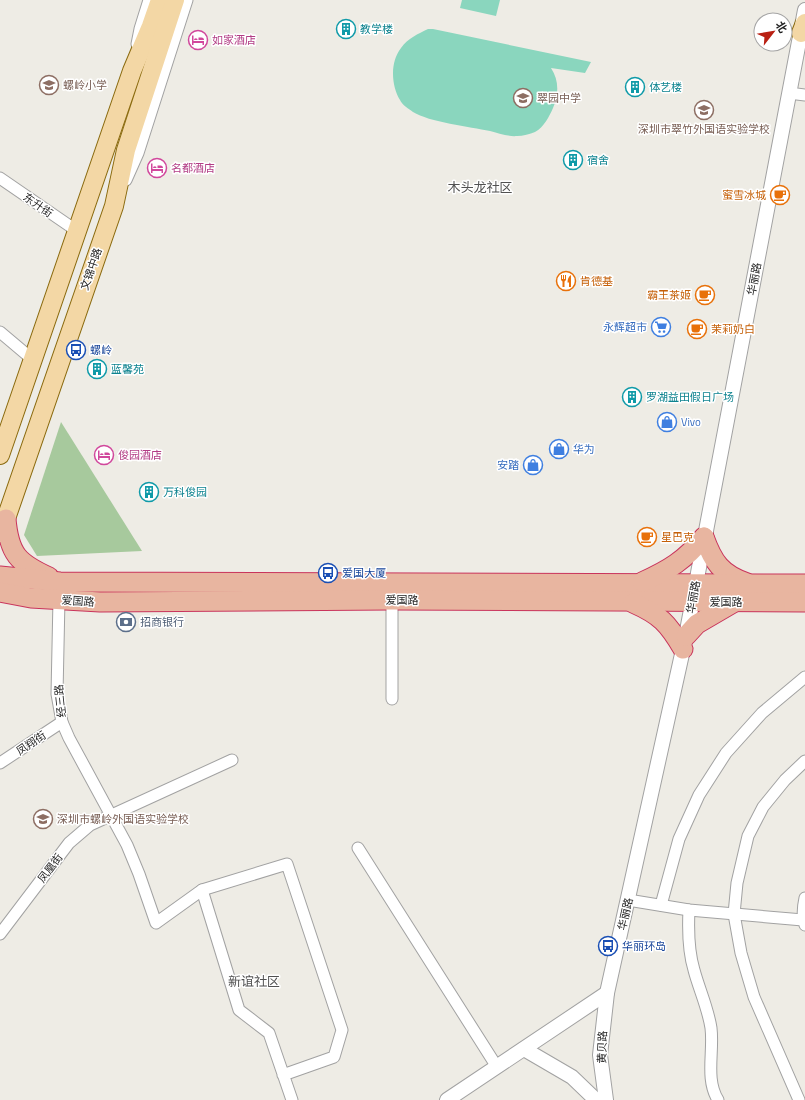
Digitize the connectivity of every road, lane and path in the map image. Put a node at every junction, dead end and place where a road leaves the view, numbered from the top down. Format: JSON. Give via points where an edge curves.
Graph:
{"nodes":[{"id":1,"x":149,"y":0,"type":"edge"},
{"id":2,"x":160,"y":0,"type":"edge"},
{"id":3,"x":175,"y":0,"type":"edge"},
{"id":4,"x":187,"y":0,"type":"edge"},
{"id":5,"x":799,"y":0,"type":"edge"},
{"id":6,"x":803,"y":22,"type":"edge"},
{"id":7,"x":132,"y":71,"type":"junction"},
{"id":8,"x":789,"y":93,"type":"junction"},
{"id":9,"x":805,"y":95,"type":"edge"},
{"id":10,"x":0,"y":178,"type":"edge"},
{"id":11,"x":114,"y":206,"type":"junction"},
{"id":12,"x":77,"y":231,"type":"junction"},
{"id":13,"x":0,"y":332,"type":"edge"},
{"id":14,"x":32,"y":359,"type":"junction"},
{"id":15,"x":0,"y":455,"type":"edge"},
{"id":16,"x":3,"y":527,"type":"edge"},
{"id":17,"x":704,"y":537,"type":"junction"},
{"id":18,"x":0,"y":576,"type":"edge"},
{"id":19,"x":637,"y":584,"type":"junction"},
{"id":20,"x":750,"y":584,"type":"junction"},
{"id":21,"x":805,"y":584,"type":"edge"},
{"id":22,"x":60,"y":590,"type":"junction"},
{"id":23,"x":0,"y":592,"type":"edge"},
{"id":24,"x":694,"y":593,"type":"junction"},
{"id":25,"x":31,"y":598,"type":"junction"},
{"id":26,"x":392,"y":600,"type":"junction"},
{"id":27,"x":630,"y":601,"type":"junction"},
{"id":28,"x":735,"y":602,"type":"junction"},
{"id":29,"x":805,"y":602,"type":"edge"},
{"id":30,"x":0,"y":604,"type":"edge"},
{"id":31,"x":684,"y":642,"type":"junction"},
{"id":32,"x":805,"y":677,"type":"edge"},
{"id":33,"x":392,"y":699,"type":"dead end"},
{"id":34,"x":62,"y":722,"type":"junction"},
{"id":35,"x":232,"y":760,"type":"dead end"},
{"id":36,"x":805,"y":762,"type":"edge"},
{"id":37,"x":0,"y":763,"type":"edge"},
{"id":38,"x":112,"y":814,"type":"junction"},
{"id":39,"x":358,"y":848,"type":"dead end"},
{"id":40,"x":202,"y":890,"type":"junction"},
{"id":41,"x":805,"y":898,"type":"edge"},
{"id":42,"x":628,"y":900,"type":"junction"},
{"id":43,"x":661,"y":905,"type":"junction"},
{"id":44,"x":689,"y":910,"type":"junction"},
{"id":45,"x":734,"y":914,"type":"junction"},
{"id":46,"x":804,"y":923,"type":"edge"},
{"id":47,"x":0,"y":934,"type":"edge"},
{"id":48,"x":607,"y":993,"type":"junction"},
{"id":49,"x":524,"y":1049,"type":"junction"},
{"id":50,"x":497,"y":1067,"type":"junction"},
{"id":51,"x":283,"y":1075,"type":"junction"},
{"id":52,"x":292,"y":1100,"type":"edge"},
{"id":53,"x":447,"y":1100,"type":"edge"},
{"id":54,"x":596,"y":1100,"type":"edge"},
{"id":55,"x":606,"y":1100,"type":"edge"},
{"id":56,"x":718,"y":1100,"type":"edge"},
{"id":57,"x":799,"y":1100,"type":"edge"}],
"edges":[{"from":1,"to":7,"type":"street"},
{"from":2,"to":7,"type":"main road"},
{"from":3,"to":11,"type":"main road","name":"文锦中路","via":[[126,150]]},
{"from":4,"to":11,"type":"street","via":[[138,153]]},
{"from":5,"to":6,"type":"street"},
{"from":6,"to":8,"type":"street","name":"华丽路"},
{"from":7,"to":12,"type":"main road"},
{"from":8,"to":9,"type":"street"},
{"from":8,"to":17,"type":"street","name":"华丽路"},
{"from":10,"to":12,"type":"street","name":"东升街"},
{"from":11,"to":16,"type":"main road","name":"文锦中路"},
{"from":12,"to":14,"type":"main road"},
{"from":13,"to":14,"type":"street"},
{"from":14,"to":15,"type":"main road"},
{"from":16,"to":22,"type":"highway","via":[[16,555],[24,564]]},
{"from":17,"to":19,"type":"highway","via":[[678,564]]},
{"from":17,"to":20,"type":"highway","via":[[715,561],[725,572]]},
{"from":17,"to":24,"type":"street","name":"华丽路"},
{"from":18,"to":22,"type":"highway","name":"爱国路"},
{"from":19,"to":22,"type":"highway","name":"爱国路"},
{"from":19,"to":24,"type":"highway","name":"爱国路"},
{"from":20,"to":21,"type":"highway","name":"爱国路"},
{"from":20,"to":24,"type":"highway","name":"爱国路"},
{"from":22,"to":25,"type":"highway","name":"爱国路"},
{"from":22,"to":26,"type":"highway","name":"爱国路","via":[[100,602]]},
{"from":22,"to":34,"type":"street","name":"经三路","via":[[57,694]]},
{"from":23,"to":25,"type":"highway","name":"爱国路"},
{"from":24,"to":27,"type":"highway","name":"爱国路"},
{"from":24,"to":28,"type":"highway","name":"爱国路"},
{"from":24,"to":31,"type":"street","name":"华丽路"},
{"from":25,"to":30,"type":"highway"},
{"from":26,"to":27,"type":"highway","name":"爱国路"},
{"from":26,"to":33,"type":"street"},
{"from":27,"to":31,"type":"highway","via":[[651,611]]},
{"from":28,"to":29,"type":"highway","name":"爱国路"},
{"from":28,"to":31,"type":"highway","via":[[697,624]]},
{"from":31,"to":42,"type":"street","name":"华丽路"},
{"from":32,"to":43,"type":"street","via":[[762,713],[726,754],[699,795],[679,839]]},
{"from":34,"to":37,"type":"street","name":"凤翔街"},
{"from":34,"to":38,"type":"street","name":"经三路"},
{"from":35,"to":38,"type":"street","name":"凤凰街"},
{"from":36,"to":45,"type":"street","via":[[785,780],[763,807],[748,836],[737,883]]},
{"from":38,"to":40,"type":"street","name":"经三路","via":[[136,867],[156,923]]},
{"from":38,"to":47,"type":"street","name":"凤凰街","via":[[90,825],[70,842]]},
{"from":39,"to":50,"type":"street"},
{"from":40,"to":51,"type":"street","via":[[239,1010],[269,1033]]},
{"from":40,"to":51,"type":"street","via":[[287,864],[342,1030],[334,1057]]},
{"from":41,"to":46,"type":"street"},
{"from":42,"to":43,"type":"street"},
{"from":42,"to":48,"type":"street","name":"华丽路"},
{"from":43,"to":44,"type":"street"},
{"from":44,"to":45,"type":"street"},
{"from":44,"to":56,"type":"street","via":[[689,946],[693,969],[711,1029],[711,1082]]},
{"from":45,"to":46,"type":"street"},
{"from":45,"to":57,"type":"street","via":[[740,953],[754,997]]},
{"from":48,"to":49,"type":"street"},
{"from":48,"to":55,"type":"street","name":"黄贝路","via":[[600,1055]]},
{"from":49,"to":50,"type":"street"},
{"from":49,"to":54,"type":"street","via":[[572,1077]]},
{"from":50,"to":53,"type":"street"},
{"from":51,"to":52,"type":"street"}]}
